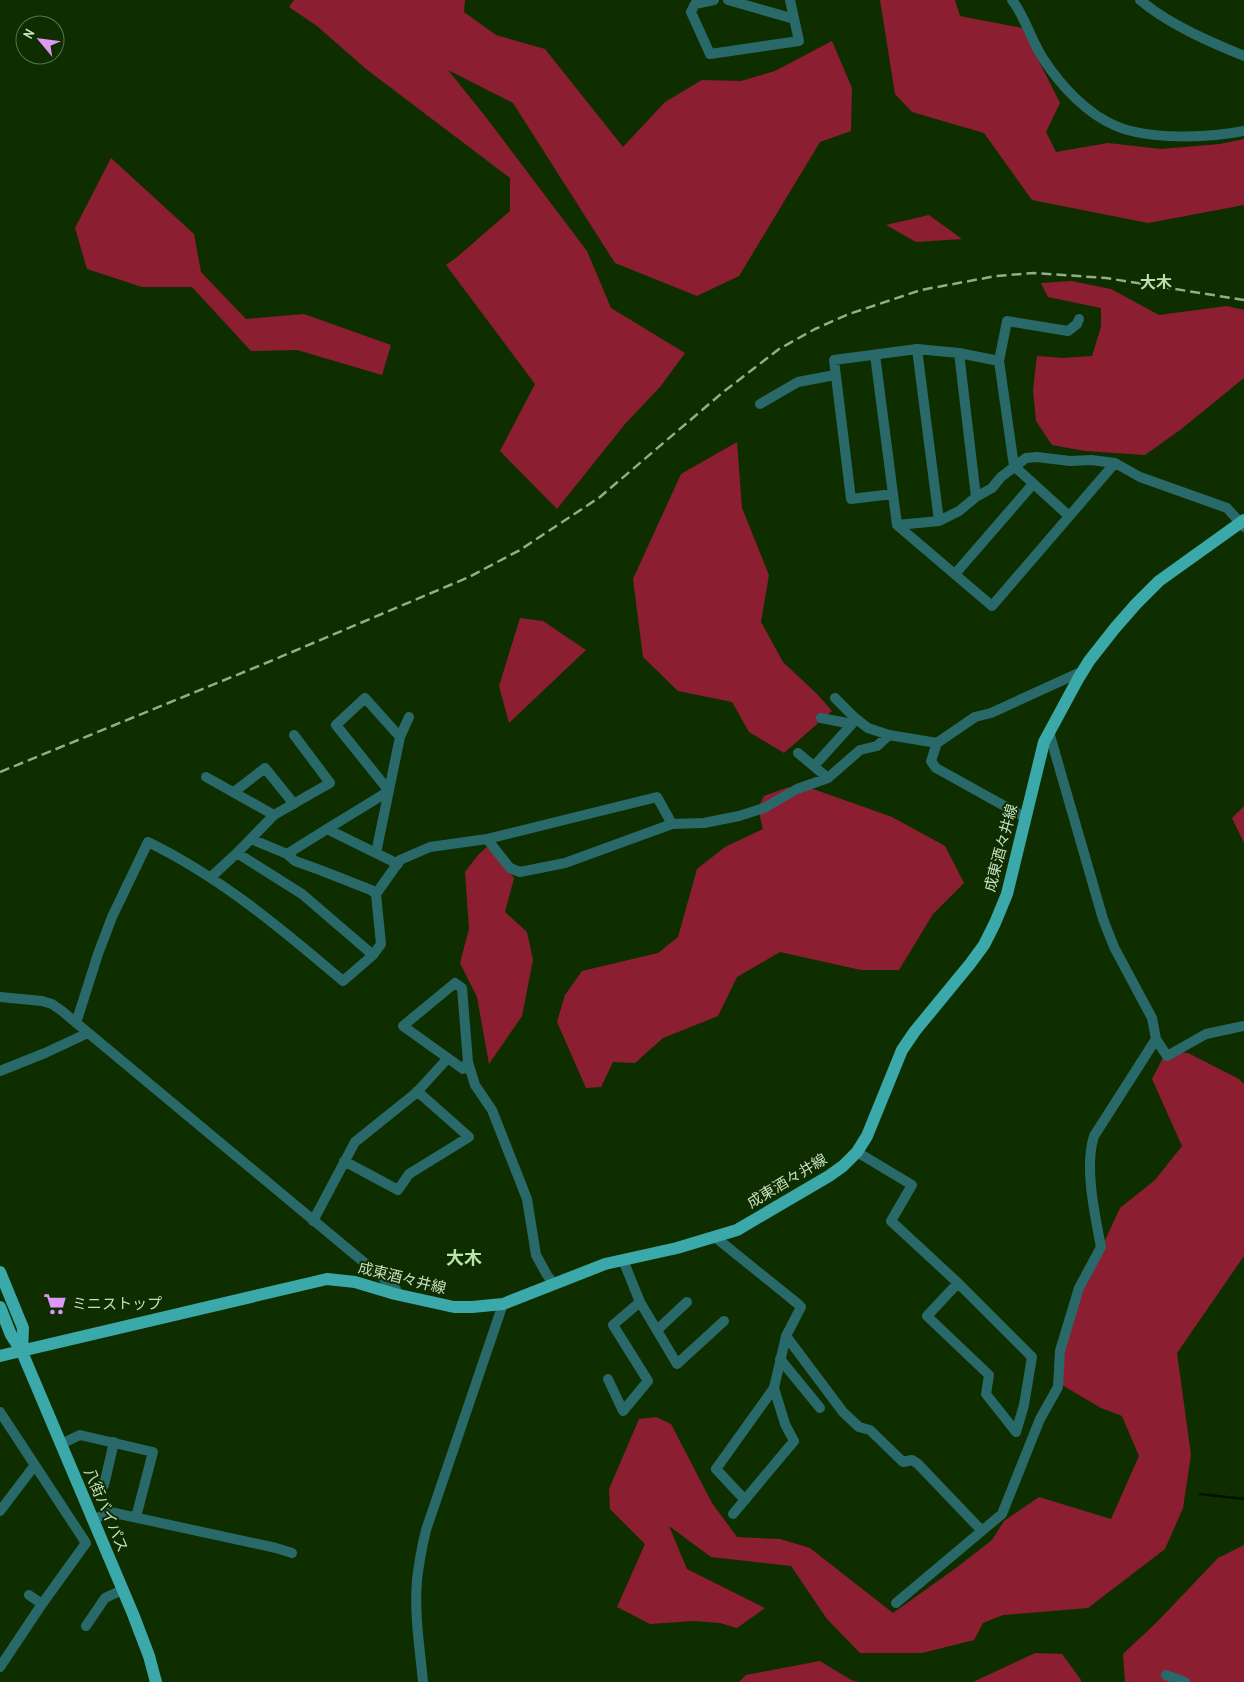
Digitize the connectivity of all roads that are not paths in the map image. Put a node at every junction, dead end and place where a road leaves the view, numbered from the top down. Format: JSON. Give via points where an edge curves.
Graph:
{"nodes":[{"id":1,"x":714,"y":0,"type":"edge"},
{"id":2,"x":728,"y":0,"type":"edge"},
{"id":3,"x":790,"y":0,"type":"edge"},
{"id":4,"x":1012,"y":0,"type":"edge"},
{"id":5,"x":1140,"y":0,"type":"edge"},
{"id":6,"x":794,"y":19,"type":"junction"},
{"id":7,"x":1244,"y":56,"type":"edge"},
{"id":8,"x":1244,"y":131,"type":"edge"},
{"id":9,"x":1079,"y":319,"type":"dead end"},
{"id":10,"x":917,"y":349,"type":"junction"},
{"id":11,"x":958,"y":353,"type":"junction"},
{"id":12,"x":875,"y":355,"type":"junction"},
{"id":13,"x":999,"y":361,"type":"junction"},
{"id":14,"x":835,"y":375,"type":"junction"},
{"id":15,"x":760,"y":404,"type":"dead end"},
{"id":16,"x":1114,"y":463,"type":"junction"},
{"id":17,"x":1014,"y":466,"type":"junction"},
{"id":18,"x":1033,"y":484,"type":"junction"},
{"id":19,"x":893,"y":494,"type":"junction"},
{"id":20,"x":976,"y":497,"type":"junction"},
{"id":21,"x":1069,"y":516,"type":"junction"},
{"id":22,"x":939,"y":521,"type":"junction"},
{"id":23,"x":1243,"y":523,"type":"edge"},
{"id":24,"x":897,"y":525,"type":"junction"},
{"id":25,"x":955,"y":574,"type":"junction"},
{"id":26,"x":1082,"y":671,"type":"junction"},
{"id":27,"x":835,"y":698,"type":"dead end"},
{"id":28,"x":409,"y":717,"type":"dead end"},
{"id":29,"x":820,"y":718,"type":"dead end"},
{"id":30,"x":1049,"y":732,"type":"junction"},
{"id":31,"x":294,"y":735,"type":"dead end"},
{"id":32,"x":889,"y":735,"type":"junction"},
{"id":33,"x":400,"y":737,"type":"junction"},
{"id":34,"x":937,"y":743,"type":"junction"},
{"id":35,"x":798,"y":753,"type":"dead end"},
{"id":36,"x":814,"y":766,"type":"junction"},
{"id":37,"x":206,"y":777,"type":"dead end"},
{"id":38,"x":828,"y":778,"type":"junction"},
{"id":39,"x":389,"y":791,"type":"junction"},
{"id":40,"x":234,"y":792,"type":"junction"},
{"id":41,"x":294,"y":804,"type":"junction"},
{"id":42,"x":274,"y":814,"type":"junction"},
{"id":43,"x":1026,"y":818,"type":"junction"},
{"id":44,"x":672,"y":824,"type":"junction"},
{"id":45,"x":327,"y":828,"type":"junction"},
{"id":46,"x":251,"y":839,"type":"junction"},
{"id":47,"x":486,"y":839,"type":"junction"},
{"id":48,"x":237,"y":853,"type":"junction"},
{"id":49,"x":376,"y":853,"type":"junction"},
{"id":50,"x":287,"y":854,"type":"junction"},
{"id":51,"x":398,"y":864,"type":"junction"},
{"id":52,"x":211,"y":877,"type":"junction"},
{"id":53,"x":376,"y":894,"type":"junction"},
{"id":54,"x":373,"y":955,"type":"junction"},
{"id":55,"x":0,"y":997,"type":"edge"},
{"id":56,"x":76,"y":1023,"type":"junction"},
{"id":57,"x":1244,"y":1026,"type":"edge"},
{"id":58,"x":88,"y":1033,"type":"junction"},
{"id":59,"x":1156,"y":1039,"type":"junction"},
{"id":60,"x":448,"y":1058,"type":"junction"},
{"id":61,"x":468,"y":1062,"type":"junction"},
{"id":62,"x":0,"y":1071,"type":"edge"},
{"id":63,"x":417,"y":1092,"type":"junction"},
{"id":64,"x":857,"y":1152,"type":"junction"},
{"id":65,"x":344,"y":1161,"type":"junction"},
{"id":66,"x":313,"y":1221,"type":"junction"},
{"id":67,"x":715,"y":1237,"type":"junction"},
{"id":68,"x":623,"y":1260,"type":"junction"},
{"id":69,"x":0,"y":1272,"type":"edge"},
{"id":70,"x":958,"y":1283,"type":"junction"},
{"id":71,"x":554,"y":1284,"type":"junction"},
{"id":72,"x":395,"y":1294,"type":"junction"},
{"id":73,"x":640,"y":1302,"type":"junction"},
{"id":74,"x":687,"y":1302,"type":"dead end"},
{"id":75,"x":503,"y":1304,"type":"junction"},
{"id":76,"x":0,"y":1307,"type":"edge"},
{"id":77,"x":724,"y":1321,"type":"dead end"},
{"id":78,"x":657,"y":1330,"type":"junction"},
{"id":79,"x":786,"y":1336,"type":"junction"},
{"id":80,"x":22,"y":1352,"type":"junction"},
{"id":81,"x":0,"y":1356,"type":"edge"},
{"id":82,"x":780,"y":1359,"type":"junction"},
{"id":83,"x":608,"y":1379,"type":"dead end"},
{"id":84,"x":774,"y":1388,"type":"junction"},
{"id":85,"x":820,"y":1408,"type":"dead end"},
{"id":86,"x":0,"y":1412,"type":"edge"},
{"id":87,"x":114,"y":1442,"type":"junction"},
{"id":88,"x":61,"y":1444,"type":"junction"},
{"id":89,"x":35,"y":1465,"type":"junction"},
{"id":90,"x":104,"y":1486,"type":"dead end"},
{"id":91,"x":745,"y":1500,"type":"junction"},
{"id":92,"x":0,"y":1511,"type":"edge"},
{"id":93,"x":733,"y":1514,"type":"dead end"},
{"id":94,"x":136,"y":1517,"type":"junction"},
{"id":95,"x":93,"y":1520,"type":"junction"},
{"id":96,"x":982,"y":1532,"type":"junction"},
{"id":97,"x":292,"y":1553,"type":"dead end"},
{"id":98,"x":122,"y":1590,"type":"junction"},
{"id":99,"x":29,"y":1595,"type":"dead end"},
{"id":100,"x":896,"y":1603,"type":"dead end"},
{"id":101,"x":42,"y":1604,"type":"junction"},
{"id":102,"x":86,"y":1626,"type":"dead end"},
{"id":103,"x":3,"y":1655,"type":"edge"},
{"id":104,"x":0,"y":1667,"type":"edge"},
{"id":105,"x":1166,"y":1676,"type":"dead end"},
{"id":106,"x":156,"y":1682,"type":"edge"},
{"id":107,"x":423,"y":1682,"type":"edge"},
{"id":108,"x":1185,"y":1682,"type":"edge"}],
"edges":[{"from":1,"to":6,"type":"street","via":[[696,4],[691,12],[710,54],[799,41]]},
{"from":2,"to":6,"type":"street"},
{"from":3,"to":6,"type":"street"},
{"from":4,"to":8,"type":"street","via":[[1056,77],[1076,98],[1115,126],[1140,133],[1186,136]]},
{"from":5,"to":7,"type":"street","via":[[1202,38]]},
{"from":9,"to":13,"type":"street","via":[[1068,330],[1007,321]]},
{"from":10,"to":11,"type":"street"},
{"from":10,"to":12,"type":"street"},
{"from":10,"to":22,"type":"street"},
{"from":11,"to":13,"type":"street"},
{"from":11,"to":20,"type":"street"},
{"from":12,"to":14,"type":"street","via":[[834,360]]},
{"from":12,"to":19,"type":"street"},
{"from":13,"to":17,"type":"street"},
{"from":14,"to":15,"type":"street","via":[[798,382]]},
{"from":14,"to":19,"type":"street","via":[[851,499]]},
{"from":16,"to":17,"type":"street","via":[[1037,457],[1026,458]]},
{"from":16,"to":21,"type":"street"},
{"from":16,"to":23,"type":"street","via":[[1140,477],[1226,508]]},
{"from":17,"to":18,"type":"street"},
{"from":17,"to":20,"type":"street","via":[[992,488]]},
{"from":18,"to":21,"type":"street"},
{"from":18,"to":25,"type":"street"},
{"from":19,"to":24,"type":"street"},
{"from":20,"to":22,"type":"street"},
{"from":21,"to":25,"type":"street","via":[[992,606]]},
{"from":22,"to":24,"type":"street"},
{"from":23,"to":26,"type":"main road","name":"成東酒々井線","via":[[1158,581],[1130,610]]},
{"from":24,"to":25,"type":"street"},
{"from":26,"to":30,"type":"main road","name":"成東酒々井線"},
{"from":26,"to":34,"type":"street","via":[[975,717]]},
{"from":27,"to":32,"type":"street","via":[[868,728]]},
{"from":28,"to":33,"type":"street"},
{"from":29,"to":36,"type":"street","via":[[852,724]]},
{"from":30,"to":43,"type":"main road","name":"成東酒々井線"},
{"from":30,"to":59,"type":"street","via":[[1103,920],[1152,1018]]},
{"from":31,"to":41,"type":"street","via":[[330,783]]},
{"from":32,"to":34,"type":"street"},
{"from":32,"to":38,"type":"street","via":[[877,746],[860,750]]},
{"from":33,"to":39,"type":"street"},
{"from":33,"to":39,"type":"street","via":[[365,698],[336,725]]},
{"from":34,"to":43,"type":"street","via":[[931,761],[936,768]]},
{"from":35,"to":36,"type":"street"},
{"from":36,"to":38,"type":"street"},
{"from":37,"to":40,"type":"street"},
{"from":38,"to":44,"type":"street","via":[[739,816],[704,823]]},
{"from":39,"to":45,"type":"street"},
{"from":39,"to":49,"type":"street"},
{"from":40,"to":41,"type":"street","via":[[265,768]]},
{"from":40,"to":42,"type":"street"},
{"from":41,"to":42,"type":"street"},
{"from":42,"to":46,"type":"street"},
{"from":43,"to":64,"type":"main road","name":"成東酒々井線","via":[[1007,894],[995,923],[970,964],[902,1050],[867,1136]]},
{"from":44,"to":47,"type":"street","via":[[657,797]]},
{"from":44,"to":47,"type":"street","via":[[565,863],[520,872],[510,868]]},
{"from":45,"to":49,"type":"street"},
{"from":45,"to":50,"type":"street"},
{"from":46,"to":48,"type":"street"},
{"from":46,"to":50,"type":"street"},
{"from":47,"to":51,"type":"street","via":[[430,848],[400,860]]},
{"from":48,"to":52,"type":"street"},
{"from":48,"to":54,"type":"street","via":[[302,894]]},
{"from":49,"to":51,"type":"street"},
{"from":50,"to":53,"type":"street","via":[[295,861]]},
{"from":51,"to":53,"type":"street"},
{"from":52,"to":54,"type":"street","via":[[286,931],[343,981]]},
{"from":52,"to":56,"type":"street","via":[[148,842],[105,936]]},
{"from":53,"to":54,"type":"street","via":[[381,944]]},
{"from":55,"to":56,"type":"street","via":[[52,1004]]},
{"from":56,"to":58,"type":"street"},
{"from":57,"to":59,"type":"street","via":[[1206,1034],[1167,1056]]},
{"from":58,"to":62,"type":"street"},
{"from":58,"to":66,"type":"street"},
{"from":59,"to":96,"type":"street","via":[[1094,1136],[1091,1200],[1101,1247],[1079,1288],[1060,1351],[1058,1387],[1040,1419],[1002,1514]]},
{"from":60,"to":61,"type":"street","via":[[463,1069]]},
{"from":60,"to":61,"type":"street","via":[[403,1026],[455,983],[462,988]]},
{"from":60,"to":63,"type":"street"},
{"from":61,"to":71,"type":"street","via":[[475,1085],[492,1110],[526,1199],[536,1255]]},
{"from":63,"to":65,"type":"street","via":[[355,1142]]},
{"from":63,"to":65,"type":"street","via":[[469,1137],[409,1174],[398,1190]]},
{"from":64,"to":67,"type":"main road","name":"成東酒々井線","via":[[829,1176],[737,1230]]},
{"from":64,"to":70,"type":"street","via":[[912,1185],[891,1221]]},
{"from":65,"to":66,"type":"street"},
{"from":66,"to":72,"type":"street","via":[[383,1277],[396,1289]]},
{"from":67,"to":68,"type":"main road","name":"成東酒々井線"},
{"from":67,"to":79,"type":"street","via":[[798,1304],[800,1307]]},
{"from":68,"to":71,"type":"main road","name":"成東酒々井線"},
{"from":68,"to":73,"type":"street"},
{"from":69,"to":80,"type":"main road","name":"八街バイパス","via":[[23,1328]]},
{"from":70,"to":70,"type":"street","via":[[927,1316],[989,1374],[986,1394],[1016,1432],[1032,1357]]},
{"from":71,"to":75,"type":"main road","name":"成東酒々井線"},
{"from":72,"to":75,"type":"main road","name":"成東酒々井線","via":[[454,1307]]},
{"from":72,"to":80,"type":"main road","name":"成東酒々井線","via":[[355,1282],[320,1280]]},
{"from":73,"to":78,"type":"street"},
{"from":73,"to":83,"type":"street","via":[[613,1325],[648,1381],[623,1411]]},
{"from":74,"to":78,"type":"street"},
{"from":75,"to":107,"type":"street","via":[[423,1544],[416,1604]]},
{"from":76,"to":80,"type":"main road","name":"八街バイパス"},
{"from":77,"to":78,"type":"street","via":[[677,1364]]},
{"from":79,"to":82,"type":"street"},
{"from":79,"to":96,"type":"street","via":[[843,1412],[859,1427],[870,1430],[903,1462],[912,1460],[918,1464]]},
{"from":80,"to":81,"type":"main road","name":"成東酒々井線"},
{"from":80,"to":88,"type":"main road","name":"八街バイパス"},
{"from":82,"to":84,"type":"street"},
{"from":82,"to":85,"type":"street"},
{"from":84,"to":91,"type":"street","via":[[794,1441]]},
{"from":84,"to":91,"type":"street","via":[[716,1469]]},
{"from":86,"to":89,"type":"street"},
{"from":87,"to":88,"type":"street","via":[[80,1435]]},
{"from":87,"to":90,"type":"street"},
{"from":87,"to":94,"type":"street","via":[[154,1452]]},
{"from":88,"to":95,"type":"main road","name":"八街バイパス"},
{"from":89,"to":92,"type":"street"},
{"from":89,"to":101,"type":"street","via":[[86,1543]]},
{"from":91,"to":93,"type":"street"},
{"from":94,"to":95,"type":"street","via":[[110,1512]]},
{"from":94,"to":97,"type":"street"},
{"from":95,"to":98,"type":"main road","name":"八街バイパス"},
{"from":96,"to":100,"type":"street"},
{"from":98,"to":102,"type":"street","via":[[105,1598]]},
{"from":98,"to":106,"type":"main road","name":"八街バイパス"},
{"from":99,"to":101,"type":"street"},
{"from":101,"to":103,"type":"street"},
{"from":103,"to":104,"type":"street"},
{"from":105,"to":108,"type":"street"}]}
